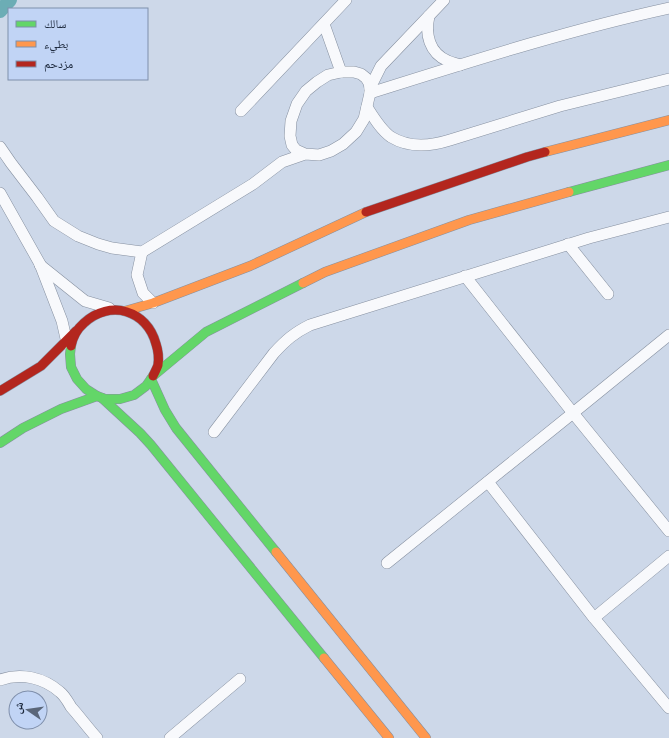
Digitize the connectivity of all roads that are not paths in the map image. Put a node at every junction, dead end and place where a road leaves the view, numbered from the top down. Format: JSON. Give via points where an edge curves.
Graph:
{"nodes":[{"id":1,"x":346,"y":0,"type":"edge"},
{"id":2,"x":444,"y":0,"type":"edge"},
{"id":3,"x":669,"y":8,"type":"edge"},
{"id":4,"x":429,"y":16,"type":"junction"},
{"id":5,"x":324,"y":24,"type":"junction"},
{"id":6,"x":460,"y":65,"type":"junction"},
{"id":7,"x":381,"y":66,"type":"junction"},
{"id":8,"x":341,"y":72,"type":"junction"},
{"id":9,"x":354,"y":72,"type":"junction"},
{"id":10,"x":669,"y":79,"type":"edge"},
{"id":11,"x":370,"y":91,"type":"junction"},
{"id":12,"x":367,"y":107,"type":"junction"},
{"id":13,"x":242,"y":111,"type":"dead end"},
{"id":14,"x":669,"y":120,"type":"edge"},
{"id":15,"x":290,"y":136,"type":"junction"},
{"id":16,"x":0,"y":148,"type":"edge"},
{"id":17,"x":305,"y":154,"type":"junction"},
{"id":18,"x":282,"y":162,"type":"junction"},
{"id":19,"x":669,"y":165,"type":"edge"},
{"id":20,"x":0,"y":193,"type":"edge"},
{"id":21,"x":669,"y":217,"type":"edge"},
{"id":22,"x":568,"y":244,"type":"junction"},
{"id":23,"x":142,"y":252,"type":"junction"},
{"id":24,"x":40,"y":264,"type":"junction"},
{"id":25,"x":465,"y":276,"type":"junction"},
{"id":26,"x":608,"y":294,"type":"dead end"},
{"id":27,"x":153,"y":303,"type":"junction"},
{"id":28,"x":120,"y":311,"type":"junction"},
{"id":29,"x":78,"y":328,"type":"junction"},
{"id":30,"x":67,"y":340,"type":"junction"},
{"id":31,"x":668,"y":340,"type":"edge"},
{"id":32,"x":70,"y":354,"type":"junction"},
{"id":33,"x":152,"y":377,"type":"junction"},
{"id":34,"x":0,"y":391,"type":"edge"},
{"id":35,"x":100,"y":397,"type":"junction"},
{"id":36,"x":574,"y":413,"type":"junction"},
{"id":37,"x":214,"y":432,"type":"dead end"},
{"id":38,"x":0,"y":443,"type":"edge"},
{"id":39,"x":488,"y":482,"type":"junction"},
{"id":40,"x":669,"y":532,"type":"edge"},
{"id":41,"x":669,"y":556,"type":"edge"},
{"id":42,"x":387,"y":563,"type":"dead end"},
{"id":43,"x":594,"y":618,"type":"junction"},
{"id":44,"x":240,"y":679,"type":"dead end"},
{"id":45,"x":0,"y":680,"type":"edge"},
{"id":46,"x":669,"y":708,"type":"edge"},
{"id":47,"x":97,"y":738,"type":"edge"},
{"id":48,"x":170,"y":738,"type":"edge"},
{"id":49,"x":389,"y":738,"type":"edge"},
{"id":50,"x":426,"y":738,"type":"edge"}],
"edges":[{"from":1,"to":5,"type":"street"},
{"from":2,"to":4,"type":"street"},
{"from":3,"to":6,"type":"street","via":[[570,32]]},
{"from":4,"to":6,"type":"street","via":[[428,37],[437,54],[447,61]]},
{"from":4,"to":7,"type":"street"},
{"from":5,"to":8,"type":"street"},
{"from":5,"to":13,"type":"street"},
{"from":6,"to":11,"type":"street"},
{"from":7,"to":9,"type":"street"},
{"from":7,"to":11,"type":"street"},
{"from":8,"to":9,"type":"street"},
{"from":8,"to":15,"type":"street","via":[[328,75],[306,91],[297,104],[291,121]]},
{"from":9,"to":11,"type":"street","via":[[366,78]]},
{"from":10,"to":12,"type":"street","via":[[560,106],[426,145],[401,142],[390,136]]},
{"from":11,"to":12,"type":"street"},
{"from":12,"to":17,"type":"street","via":[[364,119],[356,132],[343,144],[319,155]]},
{"from":14,"to":27,"type":"main road","via":[[527,158],[366,212],[250,266]]},
{"from":15,"to":17,"type":"street","via":[[296,150]]},
{"from":15,"to":18,"type":"street"},
{"from":16,"to":23,"type":"street","via":[[54,221],[78,236],[98,244]]},
{"from":17,"to":18,"type":"street"},
{"from":18,"to":23,"type":"street","via":[[253,184]]},
{"from":19,"to":33,"type":"main road","via":[[469,220],[325,272],[206,332]]},
{"from":20,"to":24,"type":"street"},
{"from":21,"to":22,"type":"street"},
{"from":22,"to":25,"type":"street"},
{"from":22,"to":26,"type":"street"},
{"from":23,"to":27,"type":"street","via":[[137,275],[143,293]]},
{"from":24,"to":28,"type":"street","via":[[85,301]]},
{"from":24,"to":30,"type":"street"},
{"from":25,"to":36,"type":"street"},
{"from":25,"to":37,"type":"street","via":[[310,325],[297,332],[274,353]]},
{"from":27,"to":28,"type":"main road"},
{"from":28,"to":29,"type":"main road","via":[[101,312]]},
{"from":28,"to":33,"type":"main road","via":[[133,314],[146,323],[154,336],[158,364]]},
{"from":29,"to":30,"type":"main road"},
{"from":29,"to":32,"type":"main road","via":[[72,340]]},
{"from":30,"to":32,"type":"street"},
{"from":30,"to":34,"type":"main road","via":[[41,366]]},
{"from":31,"to":36,"type":"street"},
{"from":32,"to":35,"type":"main road","via":[[71,367],[77,379],[86,389]]},
{"from":33,"to":35,"type":"main road","via":[[146,386],[134,395],[120,399]]},
{"from":33,"to":50,"type":"main road","via":[[163,407],[176,428]]},
{"from":35,"to":38,"type":"main road","via":[[61,409]]},
{"from":35,"to":49,"type":"main road","via":[[151,445]]},
{"from":36,"to":39,"type":"street"},
{"from":36,"to":40,"type":"street"},
{"from":39,"to":42,"type":"street"},
{"from":39,"to":43,"type":"street"},
{"from":41,"to":43,"type":"street"},
{"from":43,"to":46,"type":"street"},
{"from":44,"to":48,"type":"street"},
{"from":45,"to":47,"type":"street","via":[[18,676],[49,683],[61,693]]}]}
